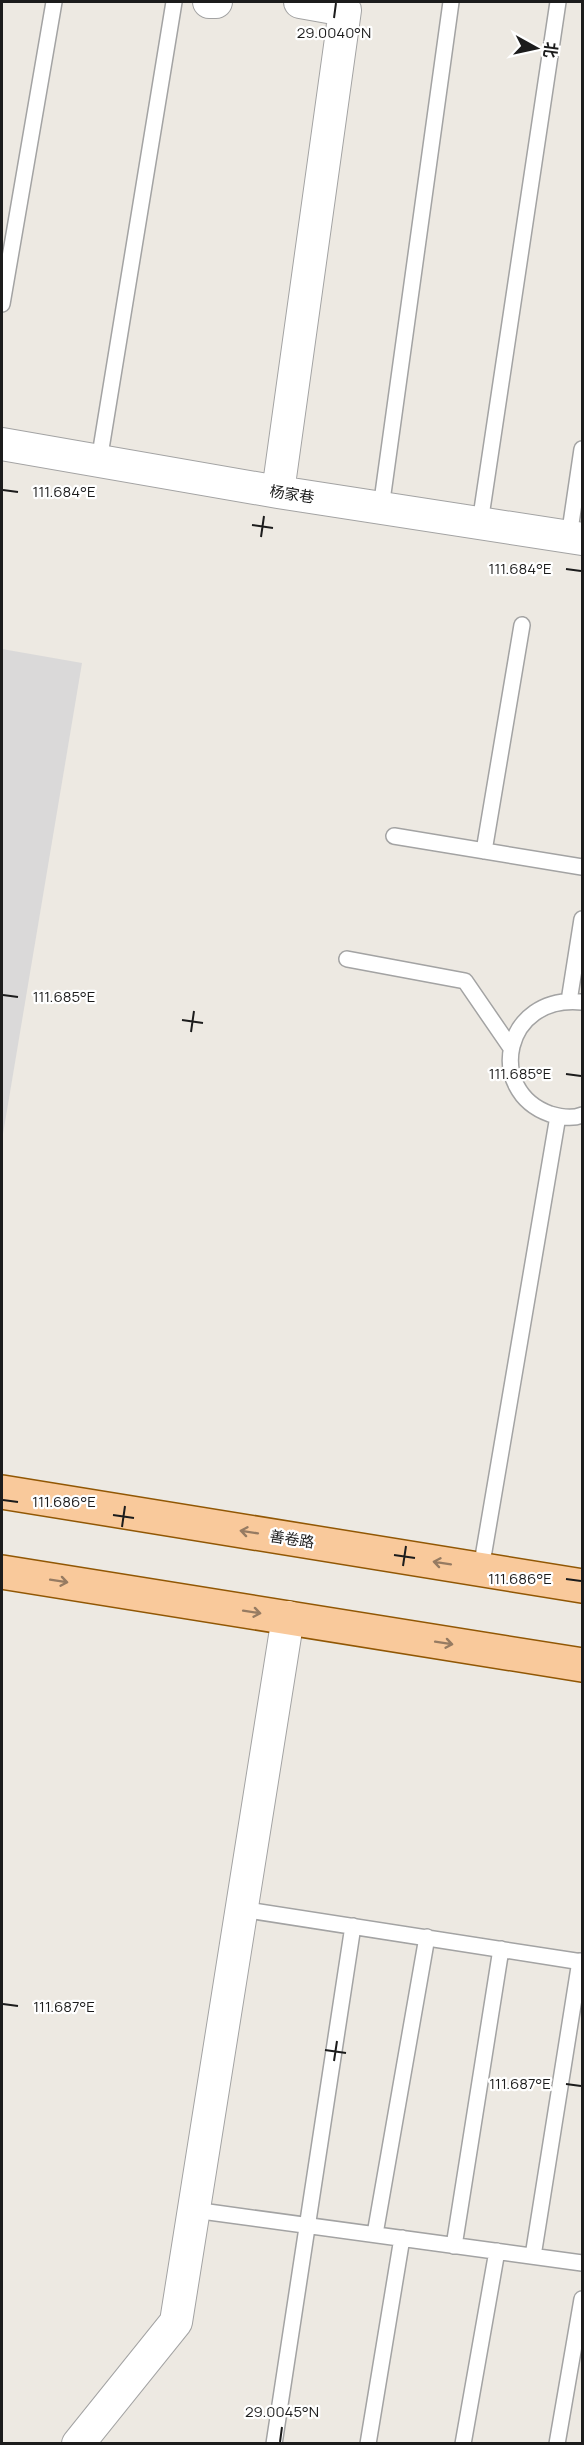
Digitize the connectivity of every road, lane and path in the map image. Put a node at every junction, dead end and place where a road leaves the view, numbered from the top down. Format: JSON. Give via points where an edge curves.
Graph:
{"nodes":[{"id":1,"x":54,"y":2,"type":"edge"},
{"id":2,"x":174,"y":2,"type":"edge"},
{"id":3,"x":209,"y":2,"type":"edge"},
{"id":4,"x":216,"y":2,"type":"edge"},
{"id":5,"x":300,"y":2,"type":"edge"},
{"id":6,"x":451,"y":2,"type":"edge"},
{"id":7,"x":558,"y":2,"type":"edge"},
{"id":8,"x":2,"y":304,"type":"edge"},
{"id":9,"x":2,"y":444,"type":"edge"},
{"id":10,"x":582,"y":449,"type":"edge"},
{"id":11,"x":99,"y":461,"type":"junction"},
{"id":12,"x":278,"y":492,"type":"junction"},
{"id":13,"x":381,"y":508,"type":"junction"},
{"id":14,"x":480,"y":523,"type":"junction"},
{"id":15,"x":576,"y":538,"type":"edge"},
{"id":16,"x":522,"y":625,"type":"dead end"},
{"id":17,"x":394,"y":836,"type":"dead end"},
{"id":18,"x":484,"y":851,"type":"junction"},
{"id":19,"x":582,"y":867,"type":"edge"},
{"id":20,"x":582,"y":919,"type":"edge"},
{"id":21,"x":347,"y":959,"type":"dead end"},
{"id":22,"x":576,"y":1001,"type":"edge"},
{"id":23,"x":511,"y":1048,"type":"junction"},
{"id":24,"x":582,"y":1115,"type":"edge"},
{"id":25,"x":558,"y":1116,"type":"junction"},
{"id":26,"x":2,"y":1492,"type":"edge"},
{"id":27,"x":482,"y":1569,"type":"junction"},
{"id":28,"x":2,"y":1572,"type":"edge"},
{"id":29,"x":582,"y":1586,"type":"edge"},
{"id":30,"x":288,"y":1617,"type":"junction"},
{"id":31,"x":582,"y":1665,"type":"edge"},
{"id":32,"x":242,"y":1909,"type":"junction"},
{"id":33,"x":353,"y":1926,"type":"junction"},
{"id":34,"x":428,"y":1937,"type":"junction"},
{"id":35,"x":501,"y":1949,"type":"junction"},
{"id":36,"x":581,"y":1962,"type":"edge"},
{"id":37,"x":194,"y":2210,"type":"junction"},
{"id":38,"x":308,"y":2225,"type":"junction"},
{"id":39,"x":375,"y":2234,"type":"junction"},
{"id":40,"x":402,"y":2238,"type":"junction"},
{"id":41,"x":454,"y":2246,"type":"junction"},
{"id":42,"x":496,"y":2251,"type":"junction"},
{"id":43,"x":532,"y":2256,"type":"junction"},
{"id":44,"x":582,"y":2263,"type":"edge"},
{"id":45,"x":582,"y":2300,"type":"edge"},
{"id":46,"x":78,"y":2444,"type":"edge"},
{"id":47,"x":274,"y":2444,"type":"edge"},
{"id":48,"x":368,"y":2444,"type":"edge"},
{"id":49,"x":463,"y":2444,"type":"edge"},
{"id":50,"x":557,"y":2444,"type":"edge"}],
"edges":[{"from":1,"to":8,"type":"lane"},
{"from":2,"to":11,"type":"lane"},
{"from":3,"to":4,"type":"street"},
{"from":5,"to":12,"type":"street","via":[[345,10]]},
{"from":6,"to":13,"type":"lane"},
{"from":7,"to":14,"type":"lane"},
{"from":9,"to":11,"type":"street","name":"杨家巷"},
{"from":10,"to":15,"type":"lane"},
{"from":11,"to":12,"type":"street","name":"杨家巷"},
{"from":12,"to":13,"type":"street","name":"杨家巷"},
{"from":13,"to":14,"type":"street","name":"杨家巷"},
{"from":14,"to":15,"type":"street","name":"杨家巷"},
{"from":16,"to":18,"type":"lane"},
{"from":17,"to":18,"type":"lane"},
{"from":18,"to":19,"type":"lane"},
{"from":20,"to":22,"type":"lane"},
{"from":21,"to":23,"type":"lane","via":[[465,981]]},
{"from":22,"to":23,"type":"lane","via":[[544,1005],[518,1030]]},
{"from":23,"to":25,"type":"lane","via":[[516,1084],[526,1099],[540,1110]]},
{"from":24,"to":25,"type":"lane"},
{"from":25,"to":27,"type":"lane"},
{"from":27,"to":26,"type":"main road","name":"善卷路","one_way":true},
{"from":27,"to":29,"type":"main road","name":"善卷路"},
{"from":28,"to":30,"type":"main road","one_way":true},
{"from":30,"to":31,"type":"main road","one_way":true},
{"from":30,"to":32,"type":"street"},
{"from":32,"to":33,"type":"lane"},
{"from":32,"to":37,"type":"street"},
{"from":33,"to":34,"type":"lane"},
{"from":33,"to":38,"type":"lane"},
{"from":34,"to":35,"type":"lane"},
{"from":34,"to":39,"type":"lane"},
{"from":35,"to":36,"type":"lane"},
{"from":35,"to":41,"type":"lane"},
{"from":36,"to":43,"type":"lane"},
{"from":37,"to":38,"type":"lane"},
{"from":37,"to":46,"type":"street","via":[[177,2322]]},
{"from":38,"to":39,"type":"lane"},
{"from":38,"to":47,"type":"lane"},
{"from":39,"to":40,"type":"lane"},
{"from":40,"to":41,"type":"lane"},
{"from":40,"to":48,"type":"lane"},
{"from":41,"to":42,"type":"lane"},
{"from":42,"to":43,"type":"lane"},
{"from":42,"to":49,"type":"lane"},
{"from":43,"to":44,"type":"lane"},
{"from":45,"to":50,"type":"lane"}]}
